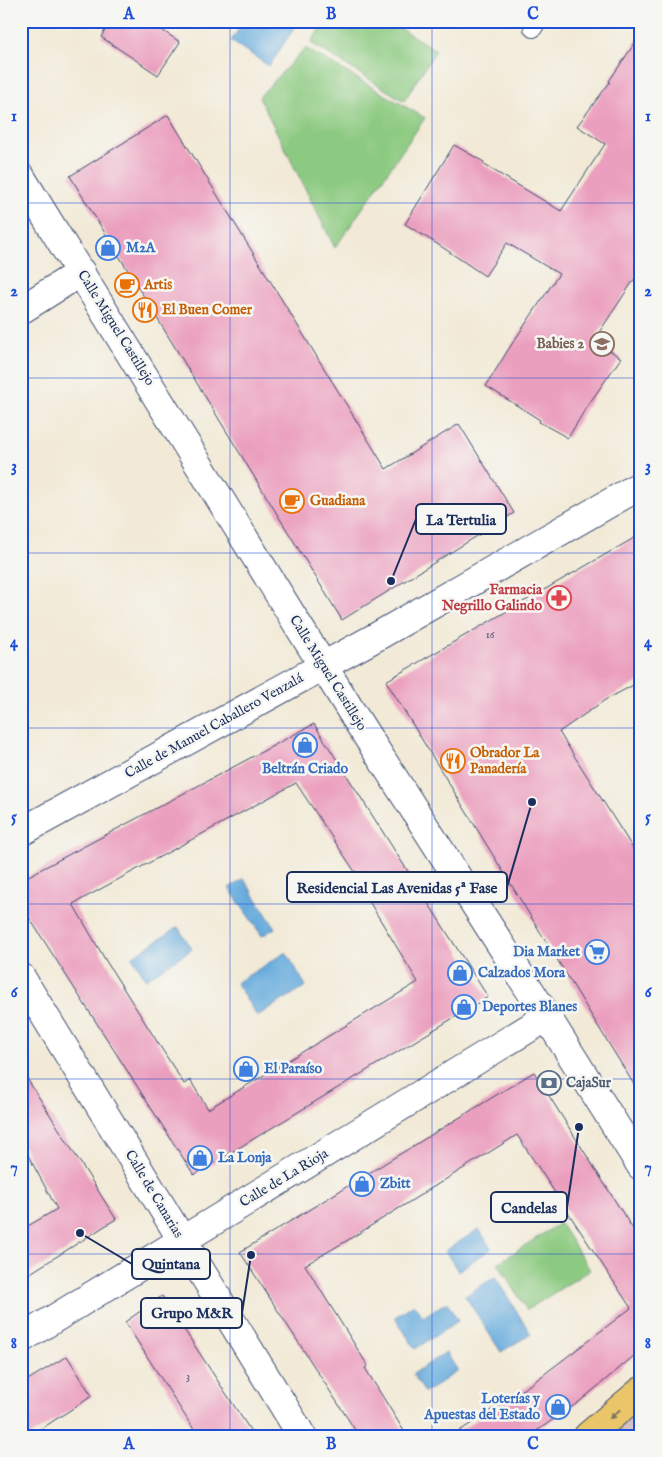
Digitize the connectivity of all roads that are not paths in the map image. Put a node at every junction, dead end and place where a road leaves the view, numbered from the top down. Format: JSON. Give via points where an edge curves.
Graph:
{"nodes":[{"id":1,"x":21,"y":177,"type":"edge"},
{"id":2,"x":81,"y":272,"type":"junction"},
{"id":3,"x":21,"y":310,"type":"edge"},
{"id":4,"x":641,"y":485,"type":"edge"},
{"id":5,"x":324,"y":665,"type":"junction"},
{"id":6,"x":21,"y":832,"type":"edge"},
{"id":7,"x":21,"y":978,"type":"edge"},
{"id":8,"x":547,"y":1017,"type":"junction"},
{"id":9,"x":641,"y":1166,"type":"edge"},
{"id":10,"x":182,"y":1240,"type":"junction"},
{"id":11,"x":21,"y":1339,"type":"edge"},
{"id":12,"x":641,"y":1391,"type":"edge"},
{"id":13,"x":302,"y":1436,"type":"edge"},
{"id":14,"x":588,"y":1436,"type":"edge"}],
"edges":[{"from":1,"to":2,"type":"street","name":"Calle Miguel Castillejo"},
{"from":2,"to":3,"type":"street"},
{"from":2,"to":5,"type":"street","name":"Calle Miguel Castillejo"},
{"from":4,"to":5,"type":"street","name":"Calle de Manuel Caballero Venzalá"},
{"from":5,"to":6,"type":"street","name":"Calle de Manuel Caballero Venzalá"},
{"from":5,"to":8,"type":"street","name":"Calle Miguel Castillejo"},
{"from":7,"to":10,"type":"street","name":"Calle de Canarias"},
{"from":8,"to":9,"type":"street","name":"Calle Miguel Castillejo"},
{"from":8,"to":10,"type":"street","name":"Calle de La Rioja"},
{"from":10,"to":11,"type":"street","name":"Calle de La Rioja"},
{"from":10,"to":13,"type":"street","name":"Calle de Canarias"},
{"from":12,"to":14,"type":"highway","one_way":true}]}
